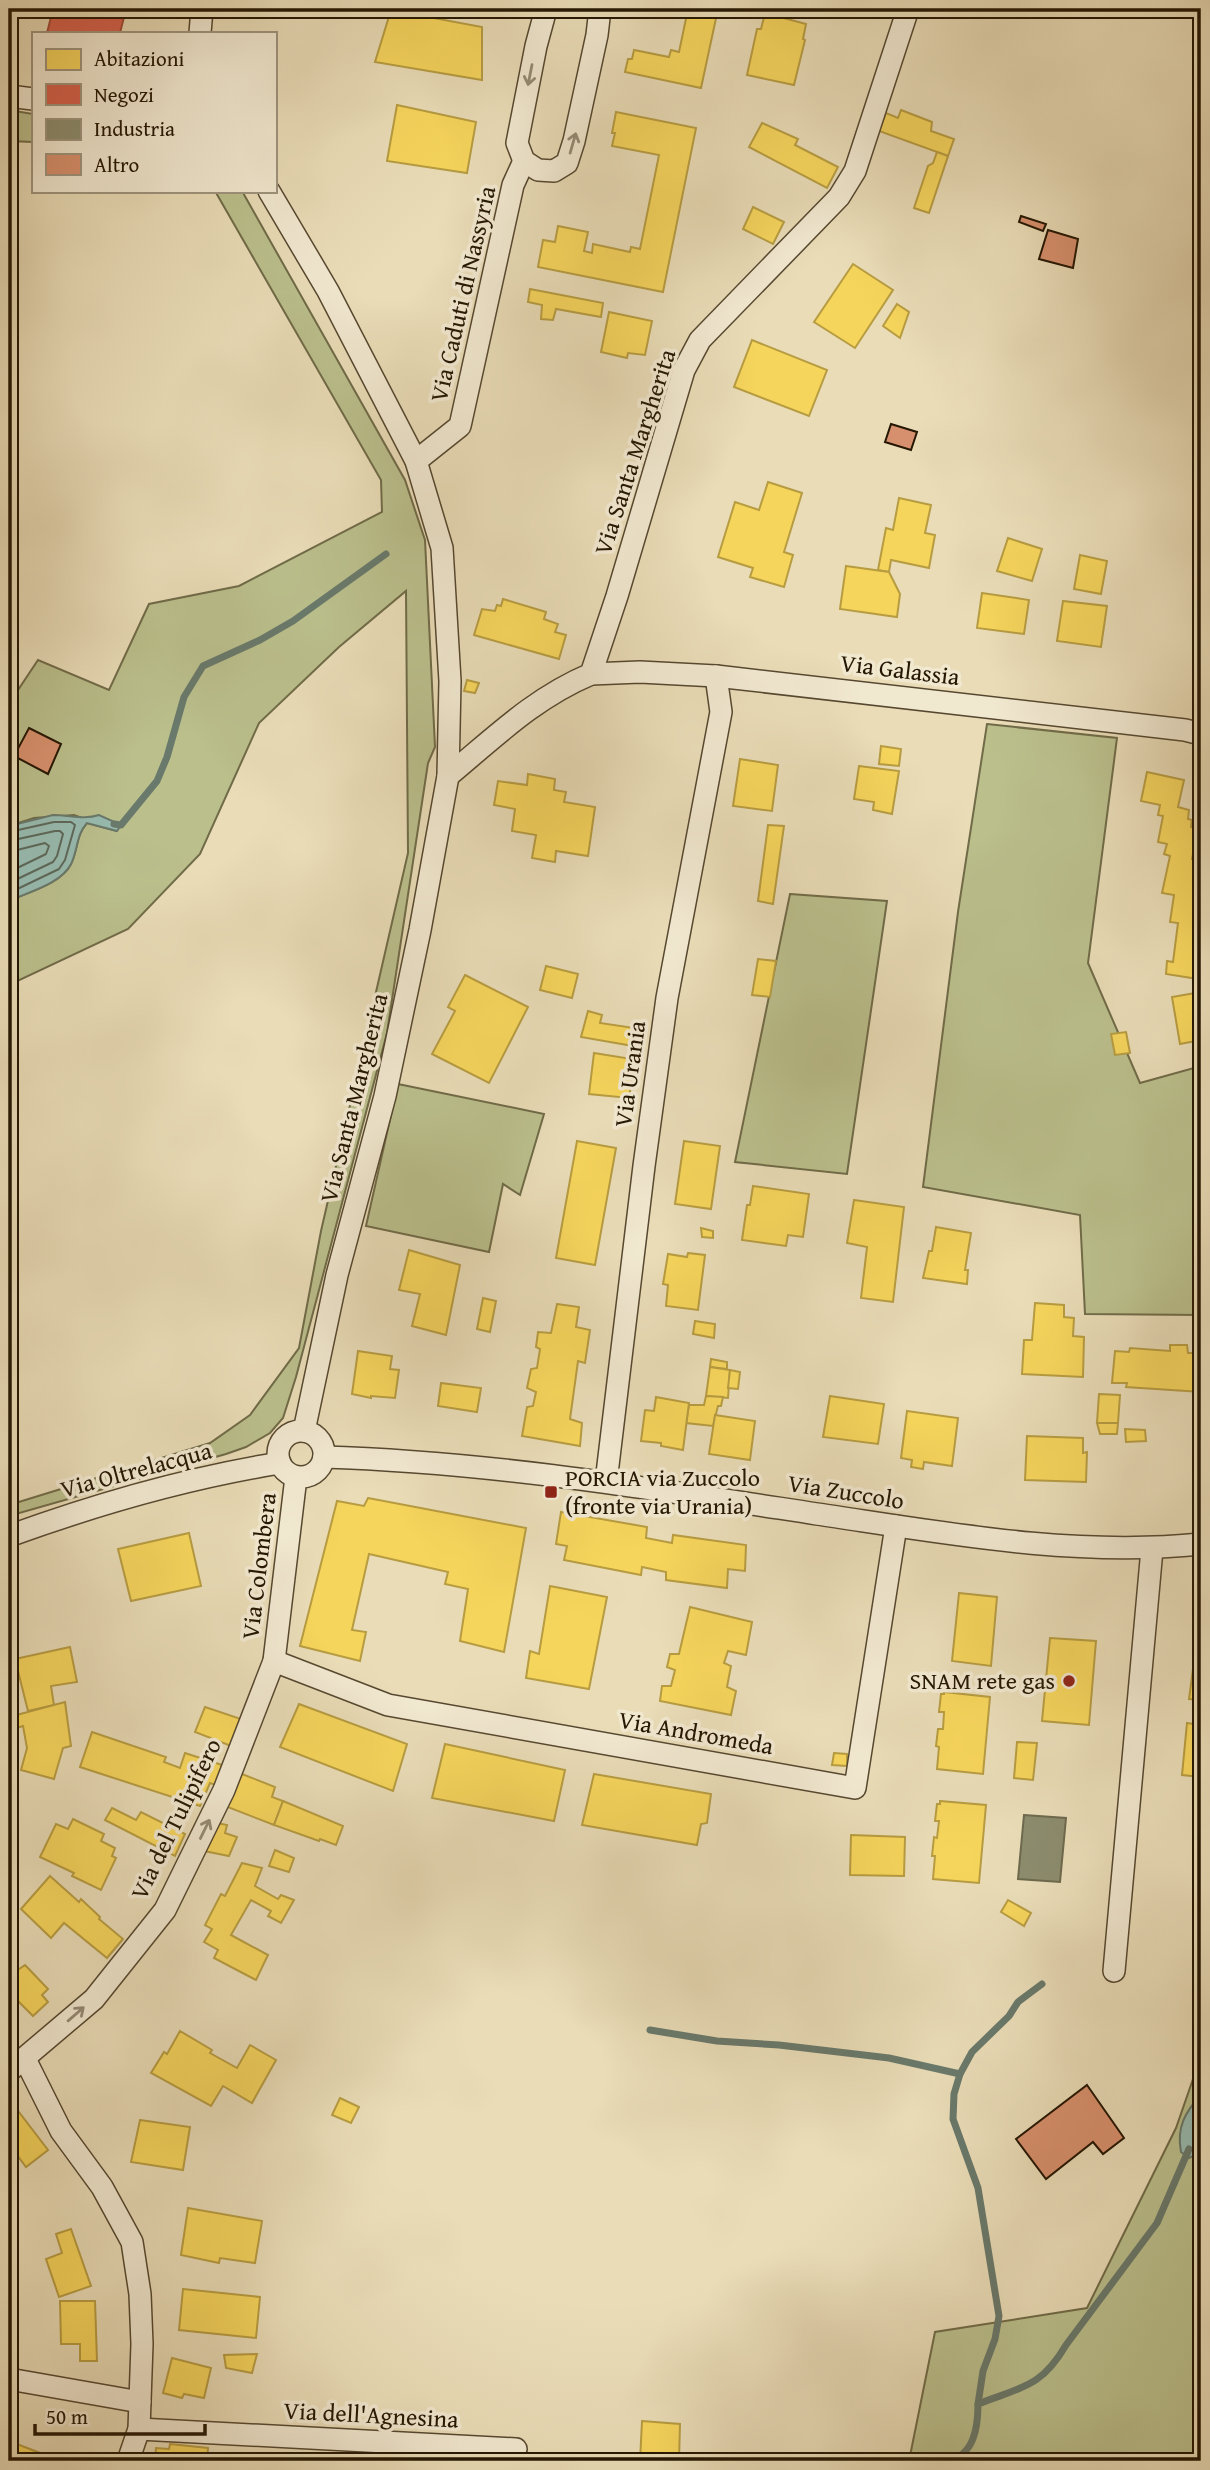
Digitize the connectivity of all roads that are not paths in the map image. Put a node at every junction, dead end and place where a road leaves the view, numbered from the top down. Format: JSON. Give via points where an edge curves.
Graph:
{"nodes":[{"id":1,"x":202,"y":9,"type":"edge"},
{"id":2,"x":546,"y":9,"type":"edge"},
{"id":3,"x":600,"y":9,"type":"edge"},
{"id":4,"x":908,"y":9,"type":"edge"},
{"id":5,"x":200,"y":32,"type":"edge"},
{"id":6,"x":9,"y":96,"type":"edge"},
{"id":7,"x":32,"y":99,"type":"edge"},
{"id":8,"x":524,"y":162,"type":"junction"},
{"id":9,"x":270,"y":192,"type":"edge"},
{"id":10,"x":416,"y":461,"type":"junction"},
{"id":11,"x":591,"y":674,"type":"junction"},
{"id":12,"x":716,"y":676,"type":"junction"},
{"id":13,"x":1201,"y":734,"type":"edge"},
{"id":14,"x":448,"y":776,"type":"junction"},
{"id":15,"x":304,"y":1431,"type":"junction"},
{"id":16,"x":324,"y":1457,"type":"junction"},
{"id":17,"x":288,"y":1470,"type":"junction"},
{"id":18,"x":606,"y":1482,"type":"junction"},
{"id":19,"x":896,"y":1526,"type":"junction"},
{"id":20,"x":9,"y":1536,"type":"edge"},
{"id":21,"x":1201,"y":1544,"type":"edge"},
{"id":22,"x":1153,"y":1549,"type":"junction"},
{"id":23,"x":274,"y":1661,"type":"junction"},
{"id":24,"x":1114,"y":1972,"type":"dead end"},
{"id":25,"x":17,"y":2065,"type":"edge"},
{"id":26,"x":9,"y":2379,"type":"edge"},
{"id":27,"x":140,"y":2402,"type":"junction"},
{"id":28,"x":139,"y":2428,"type":"junction"},
{"id":29,"x":516,"y":2449,"type":"dead end"},
{"id":30,"x":128,"y":2461,"type":"edge"}],
"edges":[{"from":1,"to":5,"type":"street"},
{"from":2,"to":8,"type":"street","name":"Via Caduti di Nassyria","one_way":true,"via":[[517,143]]},
{"from":8,"to":3,"type":"street","name":"Via Caduti di Nassyria","one_way":true,"via":[[538,170],[554,171],[567,163]]},
{"from":4,"to":11,"type":"street","name":"Via Santa Margherita","via":[[855,171],[838,197],[700,340],[684,370]]},
{"from":6,"to":7,"type":"street"},
{"from":8,"to":10,"type":"street","name":"Via Caduti di Nassyria","via":[[513,185],[460,426]]},
{"from":9,"to":10,"type":"street","name":"Via Santa Margherita","via":[[328,291]]},
{"from":10,"to":14,"type":"street","name":"Via Santa Margherita","via":[[442,548],[450,681]]},
{"from":11,"to":12,"type":"street","name":"Via Galassia"},
{"from":11,"to":14,"type":"street","via":[[561,686],[525,711]]},
{"from":12,"to":13,"type":"street","name":"Via Galassia"},
{"from":12,"to":18,"type":"street","name":"Via Urania","via":[[721,712],[667,998]]},
{"from":14,"to":15,"type":"street","name":"Via Santa Margherita","via":[[385,1096],[337,1275]]},
{"from":15,"to":16,"type":"street","via":[[317,1437]]},
{"from":15,"to":17,"type":"street","via":[[289,1434],[281,1442],[278,1454]]},
{"from":16,"to":17,"type":"street","via":[[313,1474]]},
{"from":16,"to":18,"type":"street","name":"Via Zuccolo","via":[[399,1460]]},
{"from":17,"to":20,"type":"street","name":"Via Oltrelacqua","via":[[202,1477],[78,1511]]},
{"from":17,"to":23,"type":"street","name":"Via Colombera"},
{"from":18,"to":19,"type":"street","name":"Via Zuccolo"},
{"from":19,"to":22,"type":"street","name":"Via Zuccolo","via":[[1033,1544]]},
{"from":19,"to":23,"type":"street","name":"Via Andromeda","via":[[855,1788],[387,1705]]},
{"from":21,"to":22,"type":"street","name":"Via Zuccolo"},
{"from":22,"to":24,"type":"street"},
{"from":25,"to":23,"type":"street","name":"Via del Tulipifero","one_way":true,"via":[[94,1998],[165,1910],[224,1790]]},
{"from":25,"to":27,"type":"street","via":[[102,2187],[132,2242],[142,2344]]},
{"from":26,"to":27,"type":"street"},
{"from":27,"to":28,"type":"street"},
{"from":28,"to":29,"type":"street","name":"Via dell'Agnesina"},
{"from":28,"to":30,"type":"street"}]}
